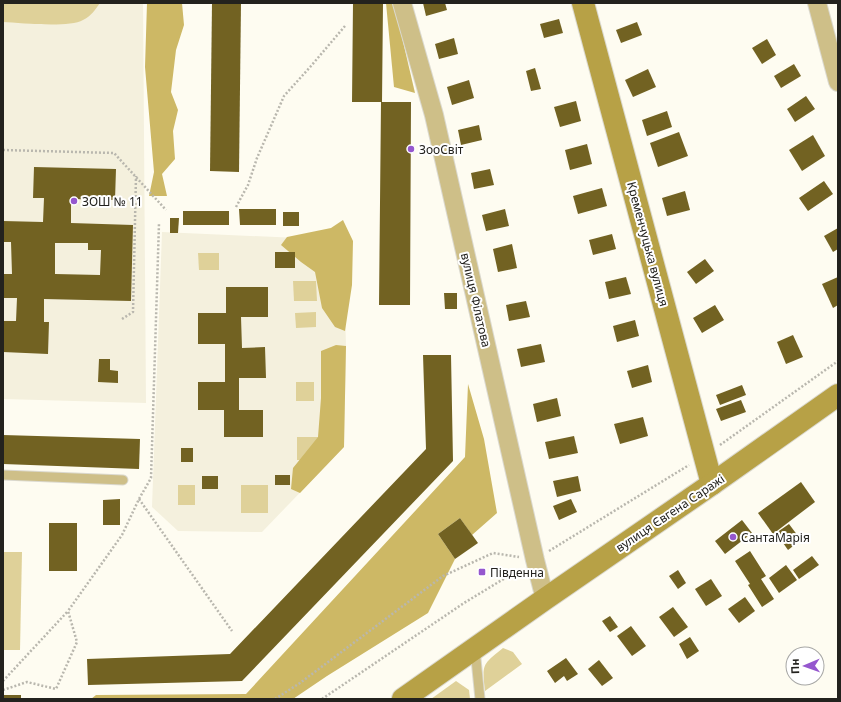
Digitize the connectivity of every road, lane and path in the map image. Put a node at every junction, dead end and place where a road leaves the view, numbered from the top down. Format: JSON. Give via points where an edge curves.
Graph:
{"nodes":[{"id":1,"x":402,"y":3,"type":"edge"},
{"id":2,"x":583,"y":3,"type":"edge"},
{"id":3,"x":817,"y":3,"type":"edge"},
{"id":4,"x":345,"y":26,"type":"dead end"},
{"id":5,"x":838,"y":82,"type":"edge"},
{"id":6,"x":3,"y":150,"type":"edge"},
{"id":7,"x":136,"y":176,"type":"junction"},
{"id":8,"x":236,"y":207,"type":"dead end"},
{"id":9,"x":166,"y":210,"type":"dead end"},
{"id":10,"x":159,"y":223,"type":"dead end"},
{"id":11,"x":122,"y":319,"type":"dead end"},
{"id":12,"x":838,"y":361,"type":"edge"},
{"id":13,"x":838,"y":395,"type":"edge"},
{"id":14,"x":705,"y":456,"type":"junction"},
{"id":15,"x":3,"y":475,"type":"edge"},
{"id":16,"x":123,"y":480,"type":"dead end"},
{"id":17,"x":712,"y":484,"type":"junction"},
{"id":18,"x":139,"y":500,"type":"junction"},
{"id":19,"x":535,"y":560,"type":"junction"},
{"id":20,"x":545,"y":599,"type":"junction"},
{"id":21,"x":68,"y":611,"type":"junction"},
{"id":22,"x":232,"y":631,"type":"dead end"},
{"id":23,"x":475,"y":648,"type":"junction"},
{"id":24,"x":3,"y":681,"type":"edge"},
{"id":25,"x":3,"y":690,"type":"edge"},
{"id":26,"x":275,"y":699,"type":"edge"},
{"id":27,"x":322,"y":699,"type":"edge"},
{"id":28,"x":403,"y":699,"type":"edge"},
{"id":29,"x":480,"y":699,"type":"edge"}],
"edges":[{"from":1,"to":19,"type":"street","name":"вулиця Філатова","via":[[434,115]]},
{"from":2,"to":14,"type":"main road","name":"Кременчуцька вулиця"},
{"from":3,"to":5,"type":"street"},
{"from":4,"to":8,"type":"path","via":[[284,96],[248,185]]},
{"from":6,"to":7,"type":"path","via":[[114,153]]},
{"from":7,"to":9,"type":"path"},
{"from":7,"to":11,"type":"path","via":[[133,312]]},
{"from":10,"to":18,"type":"path","via":[[151,478]]},
{"from":12,"to":14,"type":"path"},
{"from":13,"to":17,"type":"main road","name":"вулиця Євгена Саражі"},
{"from":14,"to":17,"type":"main road","name":"Кременчуцька вулиця"},
{"from":14,"to":19,"type":"path"},
{"from":15,"to":16,"type":"lane"},
{"from":17,"to":20,"type":"main road","name":"вулиця Євгена Саражі"},
{"from":18,"to":21,"type":"path","via":[[122,535]]},
{"from":18,"to":22,"type":"path"},
{"from":19,"to":20,"type":"street","name":"вулиця Філатова"},
{"from":19,"to":26,"type":"path","via":[[493,553],[443,576]]},
{"from":19,"to":27,"type":"path","via":[[464,603]]},
{"from":20,"to":23,"type":"main road","name":"вулиця Євгена Саражі"},
{"from":21,"to":24,"type":"path"},
{"from":21,"to":25,"type":"path","via":[[77,642],[56,689],[27,682]]},
{"from":23,"to":28,"type":"main road","name":"вулиця Євгена Саражі"},
{"from":23,"to":29,"type":"lane"}]}
